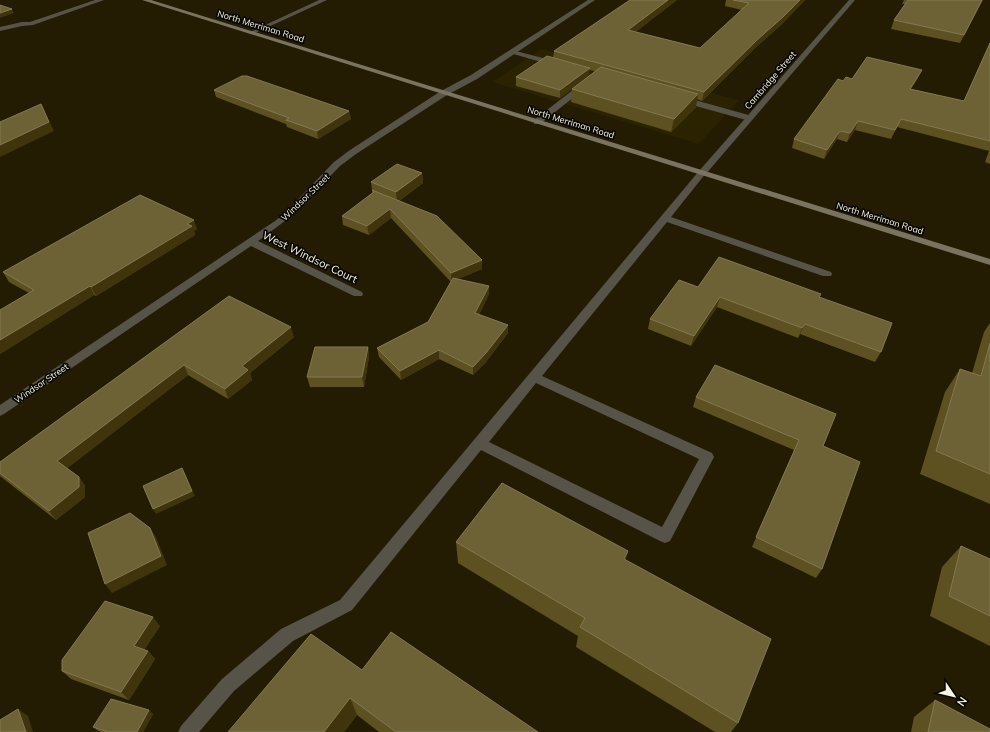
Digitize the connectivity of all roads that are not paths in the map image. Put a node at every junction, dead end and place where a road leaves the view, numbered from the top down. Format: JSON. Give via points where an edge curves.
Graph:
{"nodes":[{"id":1,"x":84,"y":0,"type":"edge"},
{"id":2,"x":101,"y":0,"type":"edge"},
{"id":3,"x":145,"y":0,"type":"edge"},
{"id":4,"x":324,"y":0,"type":"edge"},
{"id":5,"x":592,"y":0,"type":"edge"},
{"id":6,"x":852,"y":0,"type":"edge"},
{"id":7,"x":22,"y":24,"type":"junction"},
{"id":8,"x":0,"y":28,"type":"edge"},
{"id":9,"x":251,"y":33,"type":"junction"},
{"id":10,"x":512,"y":52,"type":"junction"},
{"id":11,"x":559,"y":65,"type":"edge"},
{"id":12,"x":591,"y":80,"type":"edge"},
{"id":13,"x":444,"y":93,"type":"junction"},
{"id":14,"x":670,"y":96,"type":"edge"},
{"id":15,"x":749,"y":118,"type":"junction"},
{"id":16,"x":537,"y":122,"type":"junction"},
{"id":17,"x":702,"y":173,"type":"junction"},
{"id":18,"x":666,"y":218,"type":"junction"},
{"id":19,"x":250,"y":241,"type":"junction"},
{"id":20,"x":990,"y":262,"type":"edge"},
{"id":21,"x":827,"y":274,"type":"dead end"},
{"id":22,"x":358,"y":294,"type":"dead end"},
{"id":23,"x":534,"y":377,"type":"junction"},
{"id":24,"x":0,"y":411,"type":"edge"},
{"id":25,"x":479,"y":443,"type":"junction"},
{"id":26,"x":187,"y":732,"type":"edge"}],
"edges":[{"from":1,"to":7,"type":"street"},
{"from":2,"to":7,"type":"street","via":[[31,24]]},
{"from":3,"to":9,"type":"main road","name":"North Merriman Road"},
{"from":4,"to":9,"type":"street"},
{"from":5,"to":10,"type":"street","name":"Windsor Street"},
{"from":6,"to":15,"type":"street","name":"Cambridge Street"},
{"from":7,"to":8,"type":"street"},
{"from":9,"to":13,"type":"main road","name":"North Merriman Road"},
{"from":10,"to":11,"type":"street"},
{"from":10,"to":13,"type":"street","name":"Windsor Street"},
{"from":12,"to":16,"type":"street"},
{"from":13,"to":16,"type":"main road","name":"North Merriman Road"},
{"from":13,"to":19,"type":"street","name":"Windsor Street","via":[[352,152],[290,213]]},
{"from":14,"to":15,"type":"street"},
{"from":15,"to":17,"type":"street","name":"Cambridge Street"},
{"from":16,"to":17,"type":"main road","name":"North Merriman Road"},
{"from":17,"to":18,"type":"street","name":"Cambridge Street"},
{"from":17,"to":20,"type":"main road","name":"North Merriman Road"},
{"from":18,"to":21,"type":"street"},
{"from":18,"to":23,"type":"street","name":"Cambridge Street"},
{"from":19,"to":22,"type":"street","name":"West Windsor Court"},
{"from":19,"to":24,"type":"street","name":"Windsor Street"},
{"from":23,"to":25,"type":"street","name":"Cambridge Street"},
{"from":23,"to":25,"type":"street","via":[[707,457],[665,536]]},
{"from":25,"to":26,"type":"street","name":"Cambridge Street","via":[[346,604],[287,636],[228,685]]}]}
